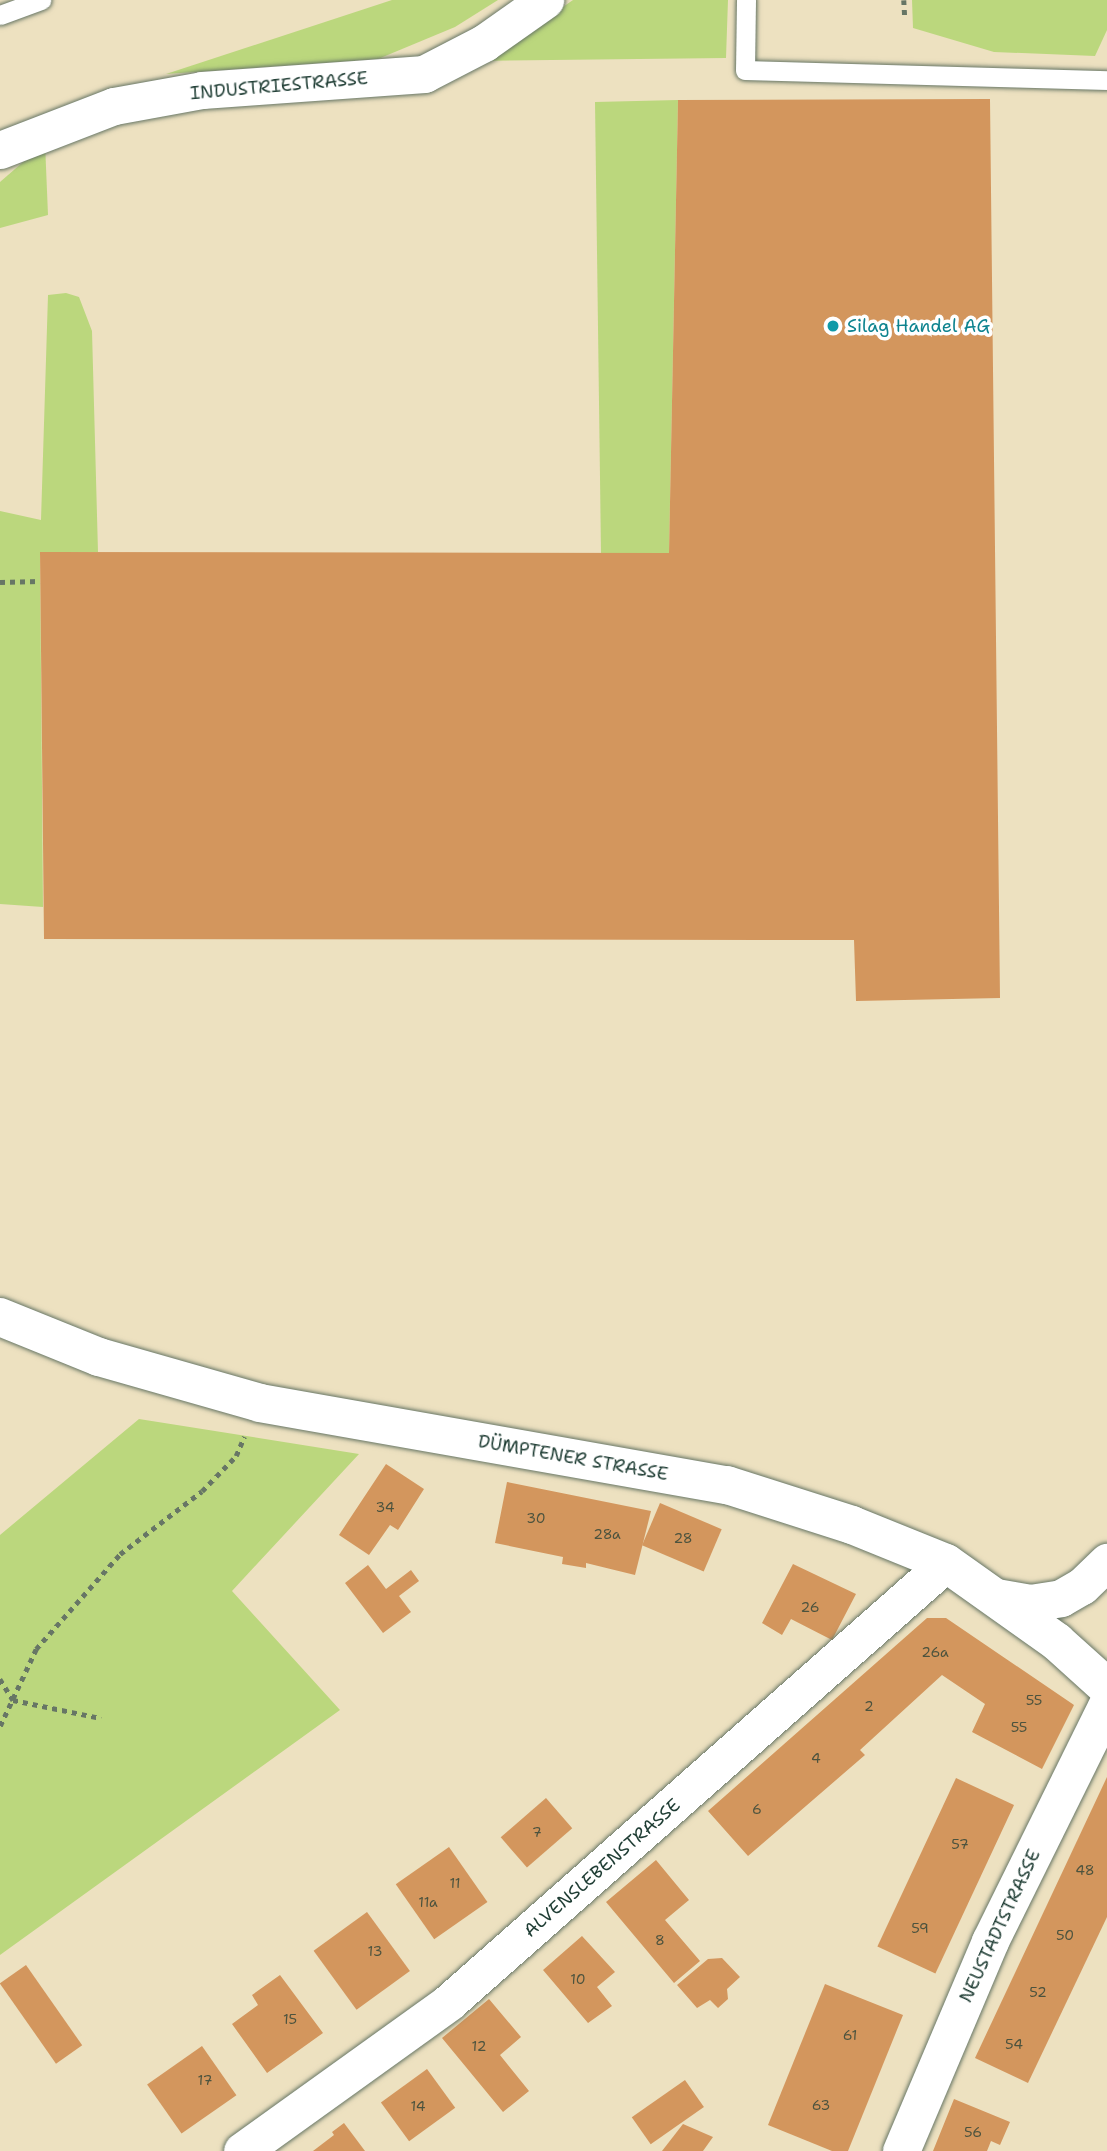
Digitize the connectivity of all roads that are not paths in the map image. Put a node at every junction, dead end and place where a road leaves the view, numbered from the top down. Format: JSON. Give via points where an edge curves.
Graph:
{"nodes":[{"id":1,"x":41,"y":0,"type":"edge"},
{"id":2,"x":545,"y":0,"type":"edge"},
{"id":3,"x":746,"y":0,"type":"edge"},
{"id":4,"x":0,"y":15,"type":"edge"},
{"id":5,"x":1107,"y":80,"type":"edge"},
{"id":6,"x":0,"y":150,"type":"edge"},
{"id":7,"x":0,"y":1317,"type":"edge"},
{"id":8,"x":1107,"y":1562,"type":"edge"},
{"id":9,"x":946,"y":1563,"type":"junction"},
{"id":10,"x":996,"y":1597,"type":"junction"},
{"id":11,"x":1107,"y":1687,"type":"edge"},
{"id":12,"x":1107,"y":1704,"type":"edge"},
{"id":13,"x":242,"y":2151,"type":"edge"},
{"id":14,"x":901,"y":2151,"type":"edge"}],
"edges":[{"from":1,"to":4,"type":"lane"},
{"from":2,"to":6,"type":"street","name":"INDUSTRIESTRASSE","via":[[484,43],[424,74],[202,90],[139,101],[59,123]]},
{"from":3,"to":5,"type":"lane","via":[[745,70]]},
{"from":7,"to":9,"type":"street","name":"DÜMPTENER STRASSE","via":[[99,1357],[260,1403],[727,1485],[852,1525]]},
{"from":8,"to":10,"type":"street","via":[[1061,1598],[1030,1603]]},
{"from":9,"to":10,"type":"street","name":"DÜMPTENER STRASSE"},
{"from":9,"to":13,"type":"street","name":"ALVENSLEBENSTRASSE","via":[[449,2002]]},
{"from":10,"to":11,"type":"street","name":"DÜMPTENER STRASSE"},
{"from":12,"to":14,"type":"street","name":"NEUSTADTSTRASSE","via":[[990,1941]]}]}
